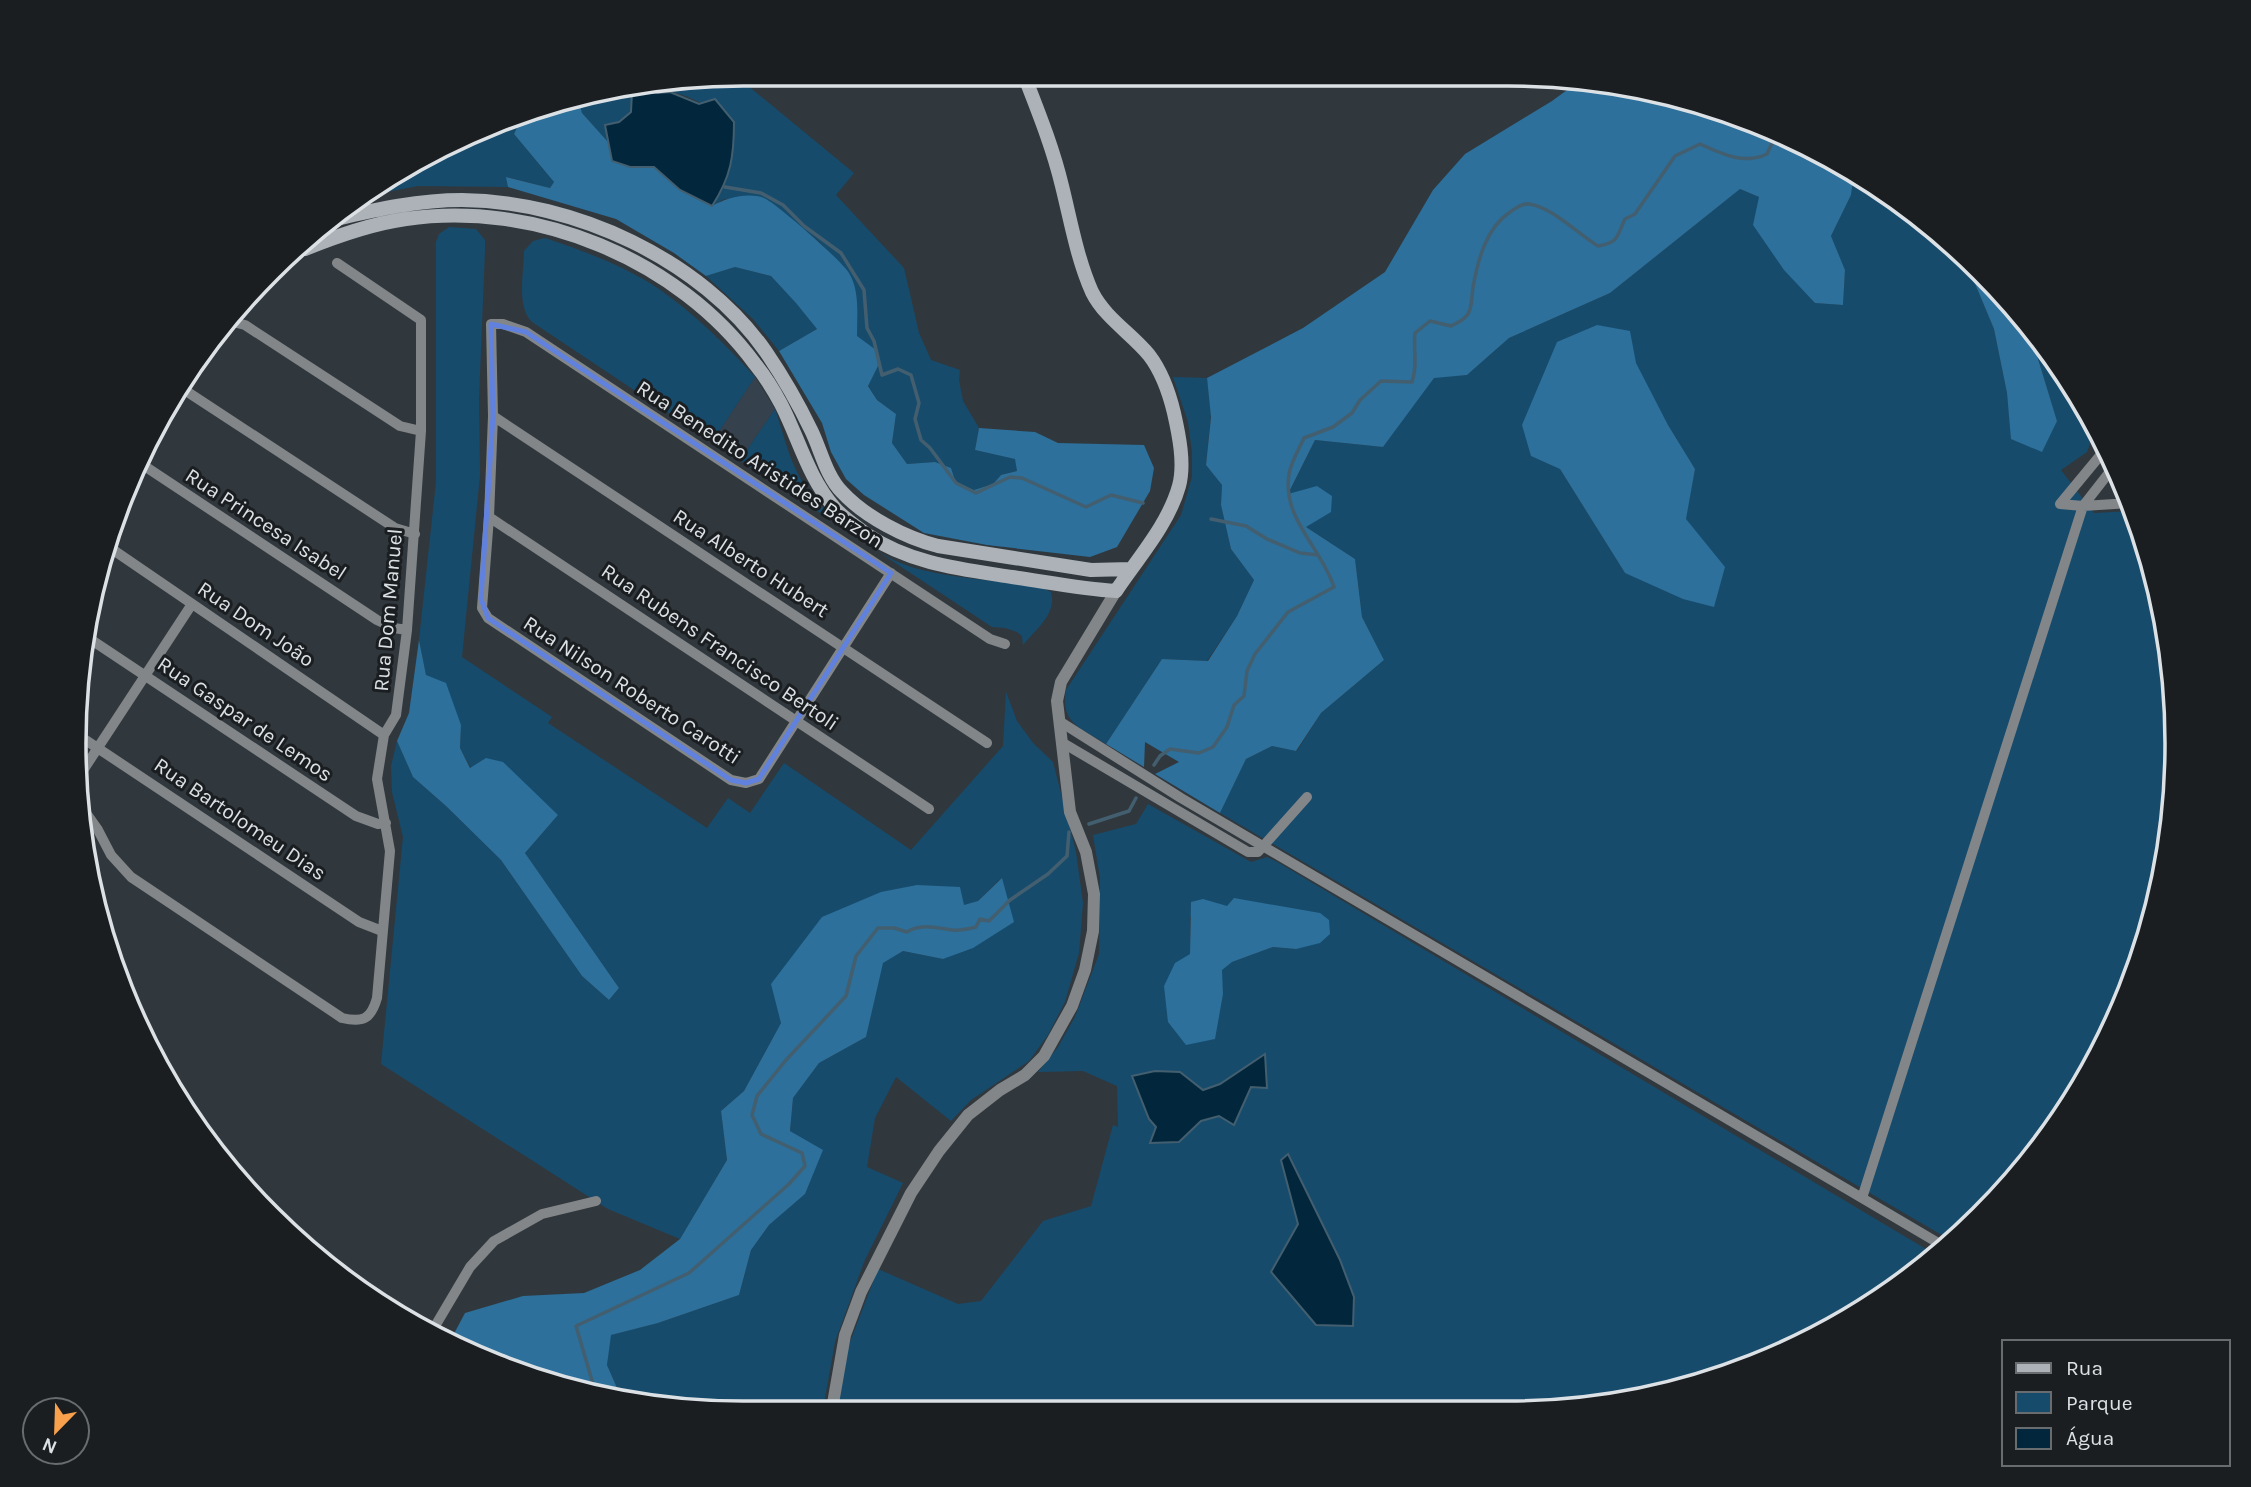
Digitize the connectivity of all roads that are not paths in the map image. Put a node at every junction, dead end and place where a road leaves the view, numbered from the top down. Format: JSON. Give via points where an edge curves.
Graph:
{"nodes":[{"id":1,"x":1028,"y":86,"type":"edge"},
{"id":2,"x":421,"y":202,"type":"junction"},
{"id":3,"x":495,"y":209,"type":"junction"},
{"id":4,"x":405,"y":211,"type":"junction"},
{"id":5,"x":511,"y":211,"type":"junction"},
{"id":6,"x":349,"y":217,"type":"edge"},
{"id":7,"x":421,"y":217,"type":"junction"},
{"id":8,"x":315,"y":245,"type":"edge"},
{"id":9,"x":337,"y":263,"type":"dead end"},
{"id":10,"x":237,"y":324,"type":"edge"},
{"id":11,"x":188,"y":392,"type":"edge"},
{"id":12,"x":493,"y":416,"type":"junction"},
{"id":13,"x":421,"y":431,"type":"junction"},
{"id":14,"x":2099,"y":457,"type":"edge"},
{"id":15,"x":147,"y":468,"type":"edge"},
{"id":16,"x":2107,"y":475,"type":"edge"},
{"id":17,"x":2119,"y":504,"type":"edge"},
{"id":18,"x":2082,"y":506,"type":"junction"},
{"id":19,"x":489,"y":517,"type":"junction"},
{"id":20,"x":415,"y":534,"type":"junction"},
{"id":21,"x":115,"y":551,"type":"edge"},
{"id":22,"x":1091,"y":569,"type":"junction"},
{"id":23,"x":1131,"y":569,"type":"junction"},
{"id":24,"x":891,"y":573,"type":"junction"},
{"id":25,"x":1086,"y":589,"type":"junction"},
{"id":26,"x":1116,"y":590,"type":"junction"},
{"id":27,"x":192,"y":604,"type":"junction"},
{"id":28,"x":407,"y":630,"type":"junction"},
{"id":29,"x":94,"y":641,"type":"edge"},
{"id":30,"x":1004,"y":644,"type":"dead end"},
{"id":31,"x":844,"y":647,"type":"junction"},
{"id":32,"x":144,"y":675,"type":"junction"},
{"id":33,"x":796,"y":720,"type":"junction"},
{"id":34,"x":1059,"y":721,"type":"junction"},
{"id":35,"x":384,"y":735,"type":"junction"},
{"id":36,"x":86,"y":740,"type":"edge"},
{"id":37,"x":987,"y":743,"type":"dead end"},
{"id":38,"x":1063,"y":743,"type":"junction"},
{"id":39,"x":97,"y":747,"type":"junction"},
{"id":40,"x":86,"y":765,"type":"edge"},
{"id":41,"x":1307,"y":797,"type":"dead end"},
{"id":42,"x":929,"y":809,"type":"dead end"},
{"id":43,"x":90,"y":819,"type":"edge"},
{"id":44,"x":386,"y":823,"type":"junction"},
{"id":45,"x":1265,"y":846,"type":"junction"},
{"id":46,"x":382,"y":931,"type":"junction"},
{"id":47,"x":1862,"y":1198,"type":"junction"},
{"id":48,"x":596,"y":1202,"type":"dead end"},
{"id":49,"x":1936,"y":1242,"type":"edge"},
{"id":50,"x":437,"y":1324,"type":"edge"},
{"id":51,"x":833,"y":1401,"type":"edge"}],
"edges":[{"from":1,"to":23,"type":"main road","via":[[1094,296],[1160,371],[1179,434],[1180,484]]},
{"from":2,"to":3,"type":"main road","via":[[462,200]]},
{"from":2,"to":4,"type":"main road"},
{"from":2,"to":7,"type":"main road"},
{"from":3,"to":5,"type":"main road"},
{"from":3,"to":7,"type":"main road"},
{"from":4,"to":6,"type":"main road"},
{"from":4,"to":7,"type":"main road"},
{"from":4,"to":8,"type":"main road"},
{"from":5,"to":22,"type":"main road","via":[[566,216],[615,233],[693,279],[734,315],[764,350],[794,397],[834,482],[880,521],[938,547]]},
{"from":5,"to":25,"type":"main road","via":[[606,248],[648,270],[721,326],[755,363],[781,403],[818,486],[835,509],[867,534],[898,552],[941,566]]},
{"from":9,"to":13,"type":"street","name":"Rua Dom Manuel","via":[[421,320]]},
{"from":10,"to":13,"type":"street","via":[[400,426]]},
{"from":11,"to":20,"type":"street","via":[[395,527]]},
{"from":12,"to":19,"type":"street"},
{"from":12,"to":24,"type":"street","name":"Rua Benedito Aristides Barzon","via":[[491,324],[503,324],[526,332]]},
{"from":12,"to":31,"type":"street","name":"Rua Alberto Hubert"},
{"from":13,"to":20,"type":"street","name":"Rua Dom Manuel"},
{"from":14,"to":18,"type":"street","via":[[2060,503]]},
{"from":15,"to":28,"type":"street","name":"Rua Princesa Isabel","via":[[377,620]]},
{"from":16,"to":18,"type":"street"},
{"from":17,"to":18,"type":"street"},
{"from":18,"to":47,"type":"street"},
{"from":19,"to":33,"type":"street","name":"Rua Rubens Francisco Bertoli"},
{"from":19,"to":33,"type":"street","name":"Rua Nilson Roberto Carotti","via":[[481,599],[488,618],[732,780],[746,783],[759,779]]},
{"from":20,"to":28,"type":"street","name":"Rua Dom Manuel"},
{"from":21,"to":27,"type":"street","name":"Rua Dom João"},
{"from":22,"to":23,"type":"main road"},
{"from":22,"to":25,"type":"street"},
{"from":23,"to":26,"type":"main road"},
{"from":24,"to":30,"type":"street","name":"Rua Benedito Aristides Barzon"},
{"from":24,"to":31,"type":"street"},
{"from":25,"to":26,"type":"main road"},
{"from":26,"to":34,"type":"street","via":[[1061,682]]},
{"from":27,"to":32,"type":"street"},
{"from":27,"to":35,"type":"street","name":"Rua Dom João"},
{"from":28,"to":35,"type":"street","name":"Rua Dom Manuel","via":[[396,715]]},
{"from":29,"to":32,"type":"street","name":"Rua Gaspar de Lemos"},
{"from":31,"to":33,"type":"street"},
{"from":31,"to":37,"type":"street","name":"Rua Alberto Hubert"},
{"from":32,"to":39,"type":"street"},
{"from":32,"to":44,"type":"street","name":"Rua Gaspar de Lemos","via":[[356,816]]},
{"from":33,"to":42,"type":"street","name":"Rua Rubens Francisco Bertoli"},
{"from":34,"to":38,"type":"street"},
{"from":34,"to":45,"type":"street"},
{"from":35,"to":44,"type":"street","name":"Rua Dom Manuel","via":[[377,779]]},
{"from":36,"to":39,"type":"street","name":"Rua Bartolomeu Dias"},
{"from":38,"to":45,"type":"street","via":[[1248,852]]},
{"from":38,"to":51,"type":"street","via":[[1070,812],[1086,852],[1094,894],[1085,970],[1072,1006],[1044,1056],[968,1115],[911,1193],[845,1335]]},
{"from":39,"to":40,"type":"street"},
{"from":39,"to":46,"type":"street","name":"Rua Bartolomeu Dias","via":[[359,922]]},
{"from":41,"to":45,"type":"street"},
{"from":43,"to":46,"type":"street","name":"Rua Dom Manuel","via":[[111,855],[131,877],[342,1018],[364,1020],[373,1012]]},
{"from":44,"to":46,"type":"street","name":"Rua Dom Manuel","via":[[390,851]]},
{"from":45,"to":47,"type":"street"},
{"from":47,"to":49,"type":"street"},
{"from":48,"to":50,"type":"street","via":[[542,1214],[494,1241],[470,1267]]}]}
